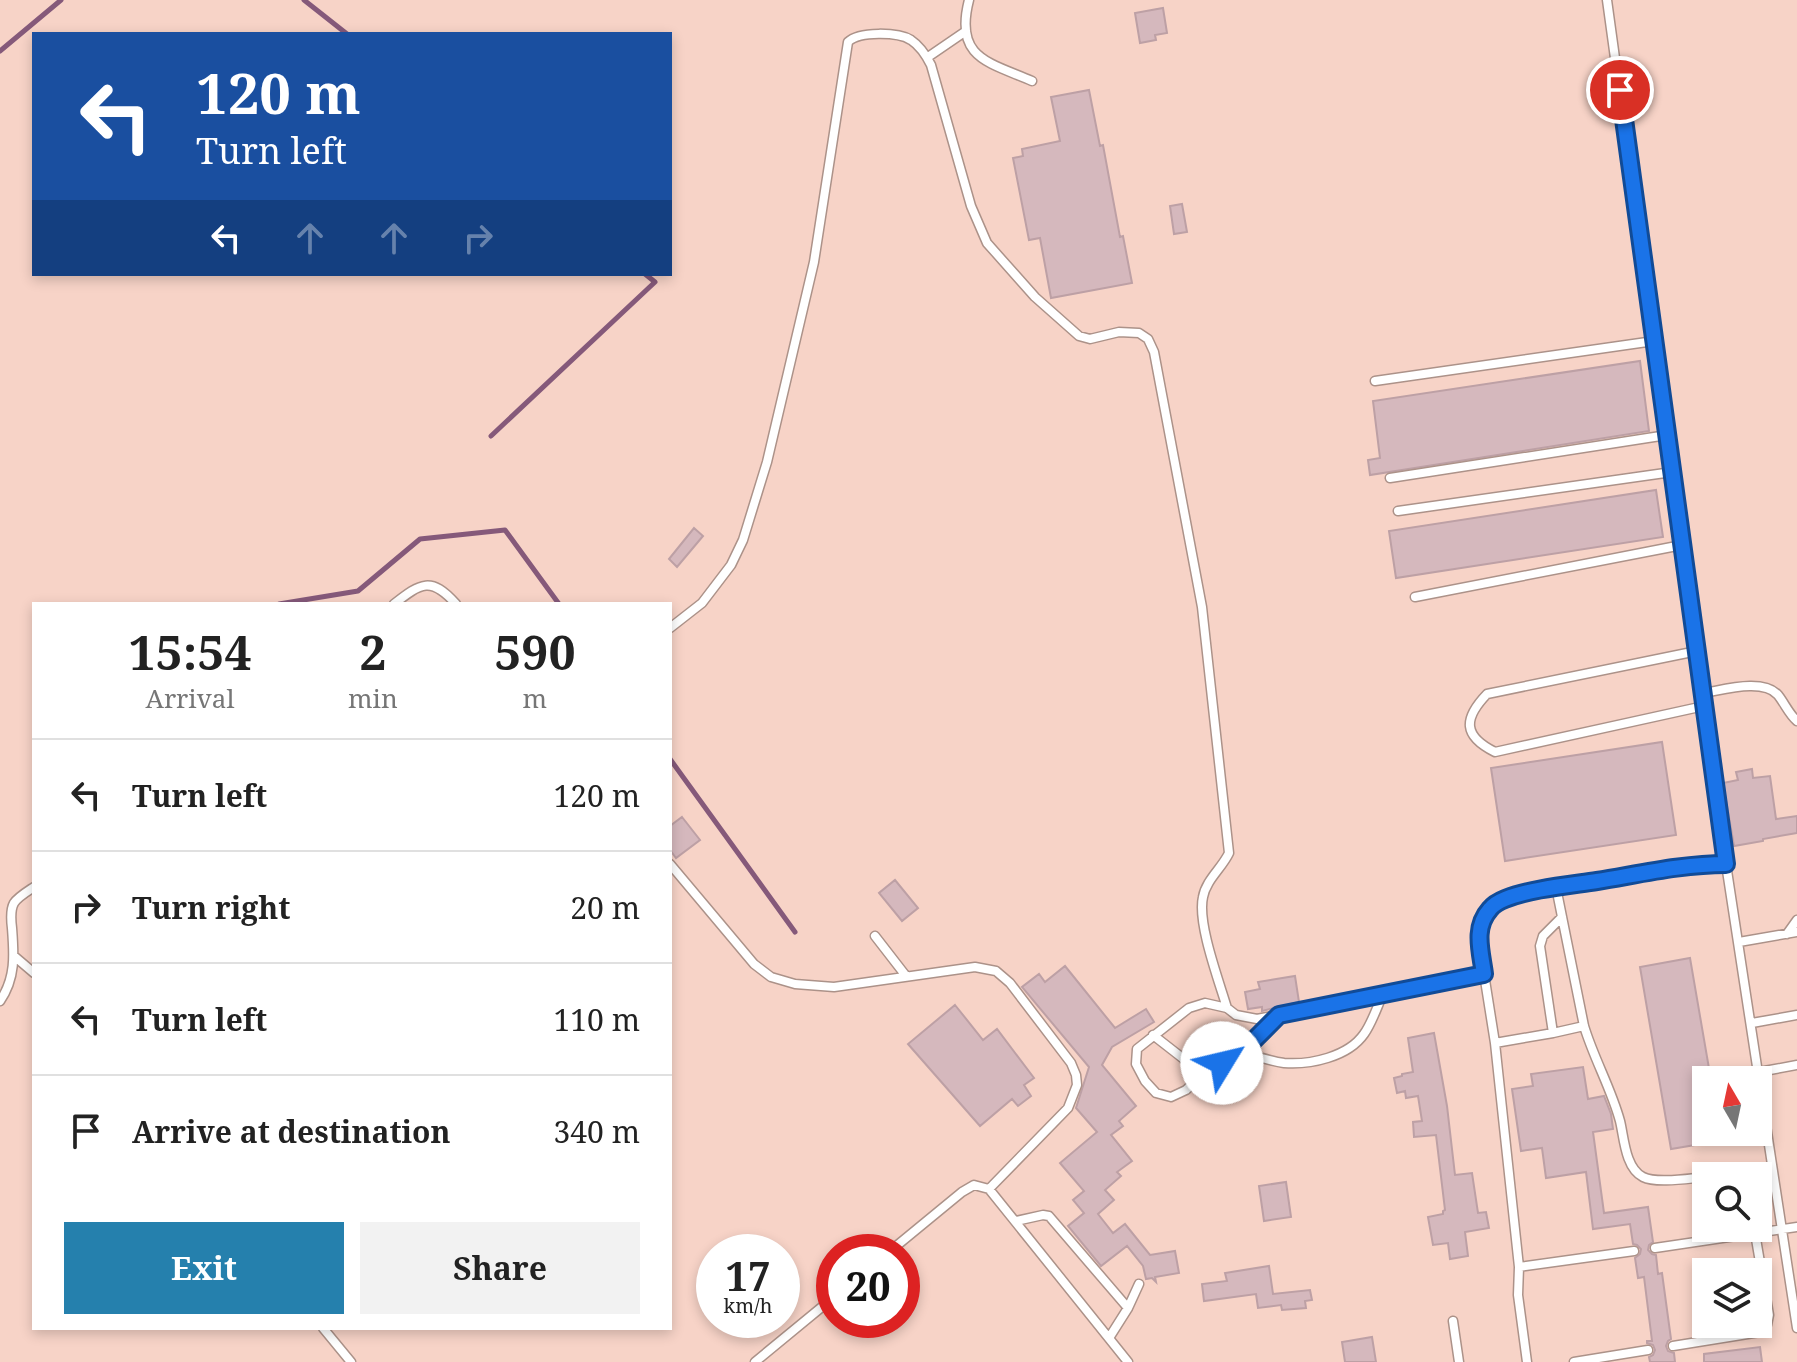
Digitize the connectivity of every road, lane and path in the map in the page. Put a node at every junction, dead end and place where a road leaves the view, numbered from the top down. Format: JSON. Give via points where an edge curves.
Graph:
{"nodes":[{"id":1,"x":969,"y":0,"type":"edge"},
{"id":2,"x":1607,"y":0,"type":"edge"},
{"id":3,"x":966,"y":31,"type":"junction"},
{"id":4,"x":928,"y":57,"type":"junction"},
{"id":5,"x":1032,"y":81,"type":"dead end"},
{"id":6,"x":1654,"y":341,"type":"junction"},
{"id":7,"x":1375,"y":381,"type":"dead end"},
{"id":8,"x":1667,"y":435,"type":"junction"},
{"id":9,"x":1672,"y":472,"type":"junction"},
{"id":10,"x":1390,"y":478,"type":"dead end"},
{"id":11,"x":1398,"y":511,"type":"dead end"},
{"id":12,"x":1682,"y":545,"type":"junction"},
{"id":13,"x":1415,"y":597,"type":"dead end"},
{"id":14,"x":397,"y":602,"type":"edge"},
{"id":15,"x":454,"y":602,"type":"edge"},
{"id":16,"x":672,"y":626,"type":"edge"},
{"id":17,"x":1697,"y":651,"type":"junction"},
{"id":18,"x":1703,"y":693,"type":"junction"},
{"id":19,"x":1704,"y":706,"type":"junction"},
{"id":20,"x":1797,"y":721,"type":"edge"},
{"id":21,"x":1726,"y":864,"type":"junction"},
{"id":22,"x":672,"y":866,"type":"edge"},
{"id":23,"x":1556,"y":887,"type":"junction"},
{"id":24,"x":32,"y":889,"type":"edge"},
{"id":25,"x":1562,"y":917,"type":"junction"},
{"id":26,"x":1797,"y":920,"type":"edge"},
{"id":27,"x":1792,"y":933,"type":"edge"},
{"id":28,"x":875,"y":936,"type":"dead end"},
{"id":29,"x":1739,"y":942,"type":"junction"},
{"id":30,"x":14,"y":956,"type":"junction"},
{"id":31,"x":32,"y":971,"type":"edge"},
{"id":32,"x":1484,"y":974,"type":"junction"},
{"id":33,"x":906,"y":976,"type":"junction"},
{"id":34,"x":1383,"y":994,"type":"junction"},
{"id":35,"x":0,"y":1001,"type":"edge"},
{"id":36,"x":1227,"y":1008,"type":"junction"},
{"id":37,"x":1279,"y":1015,"type":"junction"},
{"id":38,"x":1797,"y":1015,"type":"edge"},
{"id":39,"x":1752,"y":1023,"type":"junction"},
{"id":40,"x":1584,"y":1026,"type":"junction"},
{"id":41,"x":1553,"y":1033,"type":"junction"},
{"id":42,"x":1153,"y":1035,"type":"junction"},
{"id":43,"x":1495,"y":1043,"type":"junction"},
{"id":44,"x":1242,"y":1052,"type":"junction"},
{"id":45,"x":1797,"y":1065,"type":"edge"},
{"id":46,"x":1758,"y":1066,"type":"edge"},
{"id":47,"x":1772,"y":1070,"type":"edge"},
{"id":48,"x":1203,"y":1074,"type":"junction"},
{"id":49,"x":1769,"y":1146,"type":"edge"},
{"id":50,"x":1773,"y":1173,"type":"joint"},
{"id":51,"x":1692,"y":1178,"type":"edge"},
{"id":52,"x":989,"y":1189,"type":"junction"},
{"id":53,"x":1016,"y":1221,"type":"junction"},
{"id":54,"x":1797,"y":1227,"type":"edge"},
{"id":55,"x":1781,"y":1229,"type":"junction"},
{"id":56,"x":1772,"y":1230,"type":"edge"},
{"id":57,"x":911,"y":1234,"type":"edge"},
{"id":58,"x":1695,"y":1242,"type":"edge"},
{"id":59,"x":1757,"y":1242,"type":"edge"},
{"id":60,"x":1655,"y":1248,"type":"dead end"},
{"id":61,"x":1634,"y":1251,"type":"dead end"},
{"id":62,"x":1519,"y":1267,"type":"junction"},
{"id":63,"x":1139,"y":1284,"type":"dead end"},
{"id":64,"x":1128,"y":1308,"type":"junction"},
{"id":65,"x":1796,"y":1308,"type":"edge"},
{"id":66,"x":816,"y":1312,"type":"edge"},
{"id":67,"x":1453,"y":1321,"type":"dead end"},
{"id":68,"x":1797,"y":1328,"type":"edge"},
{"id":69,"x":325,"y":1330,"type":"edge"},
{"id":70,"x":1109,"y":1338,"type":"junction"},
{"id":71,"x":1673,"y":1346,"type":"dead end"},
{"id":72,"x":1648,"y":1350,"type":"dead end"},
{"id":73,"x":351,"y":1362,"type":"edge"},
{"id":74,"x":755,"y":1362,"type":"edge"},
{"id":75,"x":1128,"y":1362,"type":"edge"},
{"id":76,"x":1459,"y":1362,"type":"edge"},
{"id":77,"x":1527,"y":1362,"type":"edge"},
{"id":78,"x":1574,"y":1362,"type":"edge"}],
"edges":[{"from":1,"to":3,"type":"lane"},
{"from":2,"to":6,"type":"lane"},
{"from":3,"to":4,"type":"lane"},
{"from":3,"to":5,"type":"lane","via":[[971,50],[985,61]]},
{"from":4,"to":16,"type":"lane","via":[[909,38],[893,35],[861,34],[848,42],[814,262],[767,462],[731,565],[702,603]]},
{"from":4,"to":36,"type":"lane","via":[[971,206],[987,243],[1079,336],[1139,333],[1154,352],[1202,607],[1229,853],[1203,896],[1203,914]]},
{"from":6,"to":7,"type":"lane"},
{"from":6,"to":8,"type":"lane"},
{"from":8,"to":9,"type":"lane"},
{"from":8,"to":10,"type":"lane"},
{"from":9,"to":11,"type":"lane"},
{"from":9,"to":12,"type":"lane"},
{"from":12,"to":13,"type":"lane"},
{"from":12,"to":17,"type":"lane"},
{"from":14,"to":15,"type":"lane","via":[[431,585]]},
{"from":17,"to":18,"type":"lane"},
{"from":17,"to":19,"type":"lane","via":[[1487,694],[1470,719],[1472,735],[1495,752]]},
{"from":18,"to":19,"type":"lane"},
{"from":18,"to":20,"type":"lane","via":[[1766,687]]},
{"from":19,"to":21,"type":"lane"},
{"from":21,"to":23,"type":"lane"},
{"from":21,"to":29,"type":"lane"},
{"from":22,"to":33,"type":"lane","via":[[771,977],[834,987]]},
{"from":23,"to":25,"type":"lane"},
{"from":23,"to":32,"type":"lane","via":[[1492,906],[1478,936]]},
{"from":24,"to":30,"type":"lane","via":[[14,903]]},
{"from":25,"to":40,"type":"lane"},
{"from":25,"to":41,"type":"lane","via":[[1540,946]]},
{"from":26,"to":27,"type":"lane"},
{"from":27,"to":29,"type":"lane"},
{"from":28,"to":33,"type":"lane"},
{"from":29,"to":39,"type":"lane"},
{"from":30,"to":31,"type":"lane"},
{"from":30,"to":35,"type":"lane","via":[[13,974]]},
{"from":32,"to":34,"type":"lane"},
{"from":32,"to":43,"type":"lane"},
{"from":33,"to":52,"type":"lane","via":[[975,967],[996,971],[1076,1075],[1068,1108]]},
{"from":34,"to":37,"type":"lane"},
{"from":34,"to":44,"type":"lane","via":[[1363,1035],[1333,1057],[1282,1063]]},
{"from":36,"to":37,"type":"lane","via":[[1257,1019]]},
{"from":36,"to":42,"type":"lane","via":[[1205,1003],[1189,1008]]},
{"from":37,"to":44,"type":"lane"},
{"from":38,"to":39,"type":"lane"},
{"from":39,"to":46,"type":"lane"},
{"from":40,"to":41,"type":"lane"},
{"from":40,"to":51,"type":"lane","via":[[1633,1167],[1643,1177],[1659,1180]]},
{"from":41,"to":43,"type":"lane"},
{"from":42,"to":48,"type":"lane"},
{"from":42,"to":48,"type":"lane","via":[[1137,1049],[1136,1064],[1156,1093],[1171,1097]]},
{"from":43,"to":62,"type":"lane"},
{"from":44,"to":48,"type":"lane"},
{"from":45,"to":47,"type":"lane"},
{"from":49,"to":50,"type":"lane"},
{"from":50,"to":55,"type":"lane"},
{"from":52,"to":53,"type":"lane"},
{"from":52,"to":57,"type":"lane","via":[[974,1185]]},
{"from":53,"to":64,"type":"lane","via":[[1049,1216]]},
{"from":53,"to":70,"type":"lane"},
{"from":54,"to":55,"type":"lane"},
{"from":55,"to":56,"type":"lane"},
{"from":55,"to":65,"type":"lane"},
{"from":58,"to":60,"type":"lane"},
{"from":59,"to":71,"type":"lane","via":[[1767,1325],[1760,1332]]},
{"from":61,"to":62,"type":"lane"},
{"from":62,"to":77,"type":"lane"},
{"from":63,"to":64,"type":"lane"},
{"from":64,"to":70,"type":"lane"},
{"from":65,"to":68,"type":"lane"},
{"from":66,"to":74,"type":"lane"},
{"from":67,"to":76,"type":"lane"},
{"from":69,"to":73,"type":"lane"},
{"from":70,"to":75,"type":"lane"},
{"from":72,"to":78,"type":"lane"}]}
